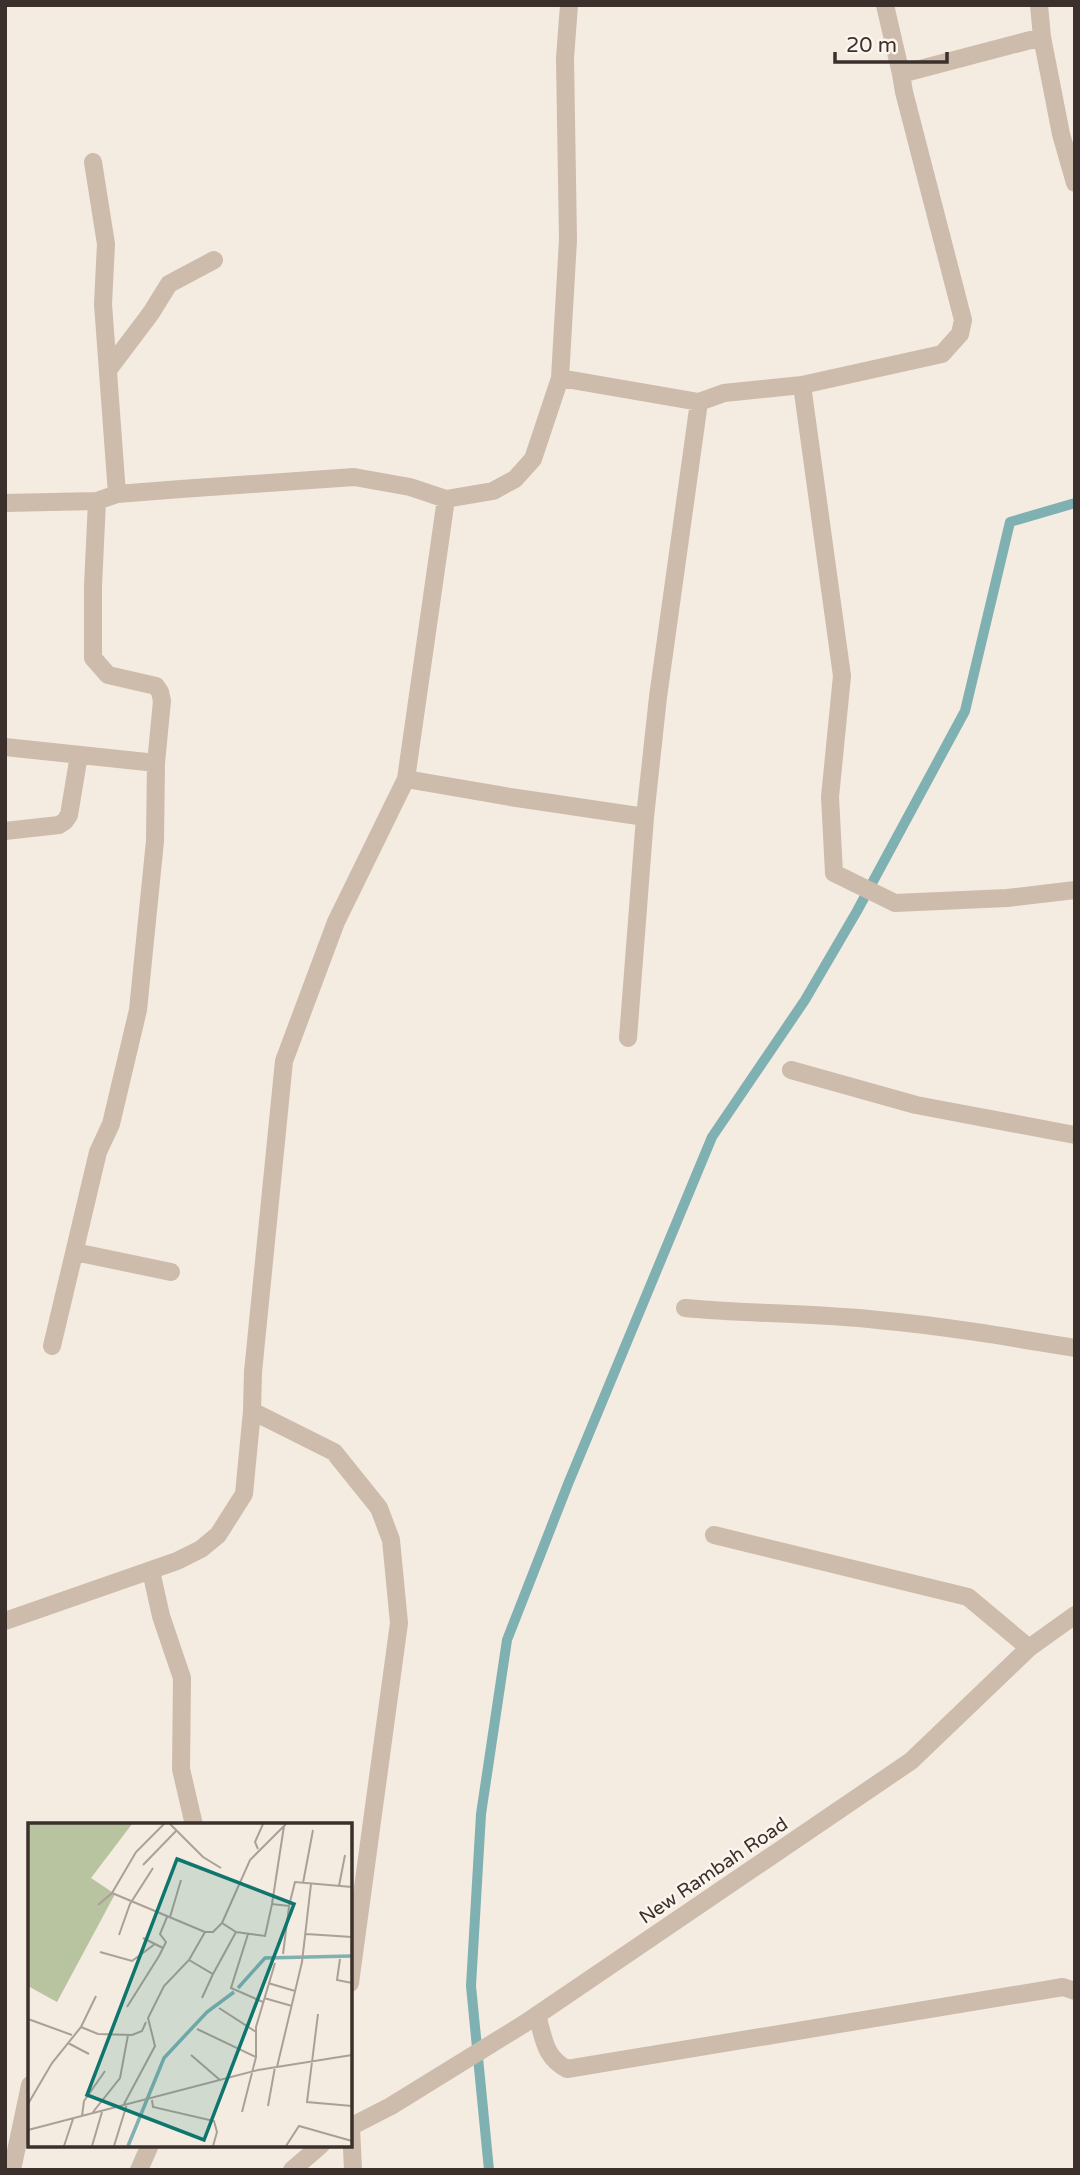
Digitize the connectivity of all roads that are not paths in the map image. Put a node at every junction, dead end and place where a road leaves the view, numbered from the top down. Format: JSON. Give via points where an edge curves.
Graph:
{"nodes":[{"id":1,"x":569,"y":5,"type":"edge"},
{"id":2,"x":885,"y":5,"type":"edge"},
{"id":3,"x":1039,"y":5,"type":"edge"},
{"id":4,"x":1042,"y":37,"type":"junction"},
{"id":5,"x":901,"y":74,"type":"junction"},
{"id":6,"x":93,"y":162,"type":"dead end"},
{"id":7,"x":1075,"y":183,"type":"edge"},
{"id":8,"x":215,"y":260,"type":"dead end"},
{"id":9,"x":108,"y":370,"type":"junction"},
{"id":10,"x":559,"y":378,"type":"junction"},
{"id":11,"x":802,"y":385,"type":"junction"},
{"id":12,"x":699,"y":402,"type":"junction"},
{"id":13,"x":117,"y":494,"type":"junction"},
{"id":14,"x":446,"y":499,"type":"junction"},
{"id":15,"x":97,"y":501,"type":"junction"},
{"id":16,"x":5,"y":503,"type":"edge"},
{"id":17,"x":5,"y":747,"type":"edge"},
{"id":18,"x":79,"y":755,"type":"junction"},
{"id":19,"x":156,"y":763,"type":"junction"},
{"id":20,"x":407,"y":779,"type":"junction"},
{"id":21,"x":645,"y":817,"type":"junction"},
{"id":22,"x":5,"y":831,"type":"edge"},
{"id":23,"x":1075,"y":890,"type":"edge"},
{"id":24,"x":628,"y":1038,"type":"dead end"},
{"id":25,"x":791,"y":1070,"type":"dead end"},
{"id":26,"x":1075,"y":1135,"type":"edge"},
{"id":27,"x":75,"y":1252,"type":"junction"},
{"id":28,"x":171,"y":1272,"type":"dead end"},
{"id":29,"x":685,"y":1308,"type":"dead end"},
{"id":30,"x":52,"y":1346,"type":"dead end"},
{"id":31,"x":1075,"y":1348,"type":"edge"},
{"id":32,"x":252,"y":1410,"type":"junction"},
{"id":33,"x":714,"y":1535,"type":"dead end"},
{"id":34,"x":151,"y":1571,"type":"junction"},
{"id":35,"x":1075,"y":1615,"type":"edge"},
{"id":36,"x":5,"y":1621,"type":"edge"},
{"id":37,"x":1029,"y":1648,"type":"junction"},
{"id":38,"x":194,"y":1823,"type":"edge"},
{"id":39,"x":352,"y":1968,"type":"edge"},
{"id":40,"x":1075,"y":1990,"type":"edge"},
{"id":41,"x":532,"y":2019,"type":"junction"},
{"id":42,"x":28,"y":2094,"type":"edge"},
{"id":43,"x":352,"y":2126,"type":"edge"},
{"id":44,"x":149,"y":2147,"type":"edge"},
{"id":45,"x":319,"y":2147,"type":"edge"},
{"id":46,"x":352,"y":2147,"type":"edge"},
{"id":47,"x":12,"y":2170,"type":"edge"},
{"id":48,"x":139,"y":2170,"type":"edge"},
{"id":49,"x":292,"y":2170,"type":"edge"},
{"id":50,"x":354,"y":2170,"type":"edge"}],
"edges":[{"from":1,"to":10,"type":"street","via":[[565,58],[568,240]]},
{"from":2,"to":5,"type":"street"},
{"from":3,"to":4,"type":"street"},
{"from":4,"to":5,"type":"street"},
{"from":4,"to":7,"type":"street"},
{"from":5,"to":11,"type":"street","via":[[963,320],[960,334],[942,354]]},
{"from":6,"to":9,"type":"street","via":[[106,244],[103,304]]},
{"from":8,"to":9,"type":"street","via":[[169,284]]},
{"from":9,"to":13,"type":"street"},
{"from":10,"to":12,"type":"street"},
{"from":10,"to":14,"type":"street","via":[[533,459],[515,479],[493,491]]},
{"from":11,"to":12,"type":"street","via":[[724,393]]},
{"from":11,"to":23,"type":"street","via":[[842,676],[830,797],[834,873],[895,903]]},
{"from":12,"to":21,"type":"street"},
{"from":13,"to":14,"type":"street","via":[[354,477],[410,486]]},
{"from":13,"to":15,"type":"street"},
{"from":14,"to":20,"type":"street"},
{"from":15,"to":16,"type":"street"},
{"from":15,"to":19,"type":"street","via":[[93,658],[108,676],[156,686],[160,692]]},
{"from":17,"to":18,"type":"street"},
{"from":18,"to":19,"type":"street"},
{"from":18,"to":22,"type":"street","via":[[65,821]]},
{"from":19,"to":27,"type":"street","via":[[155,841],[138,1010]]},
{"from":20,"to":21,"type":"street"},
{"from":20,"to":32,"type":"street","via":[[336,922],[284,1061]]},
{"from":21,"to":24,"type":"street"},
{"from":25,"to":26,"type":"street","via":[[916,1105]]},
{"from":27,"to":28,"type":"street"},
{"from":27,"to":30,"type":"street"},
{"from":29,"to":31,"type":"street","via":[[876,1319]]},
{"from":32,"to":34,"type":"street","via":[[244,1494],[218,1535],[201,1549]]},
{"from":32,"to":39,"type":"street","via":[[334,1452],[379,1508],[391,1540],[399,1623]]},
{"from":33,"to":37,"type":"street","via":[[968,1598]]},
{"from":34,"to":36,"type":"street"},
{"from":34,"to":38,"type":"street","via":[[182,1678],[181,1769]]},
{"from":35,"to":37,"type":"street","name":"New Rambah Road"},
{"from":37,"to":41,"type":"street","name":"New Rambah Road","via":[[911,1761]]},
{"from":40,"to":41,"type":"street","via":[[1063,1987],[567,2069],[549,2056]]},
{"from":41,"to":43,"type":"street","name":"New Rambah Road"},
{"from":42,"to":47,"type":"street"},
{"from":44,"to":48,"type":"street"},
{"from":45,"to":49,"type":"street"},
{"from":46,"to":50,"type":"street"}]}
